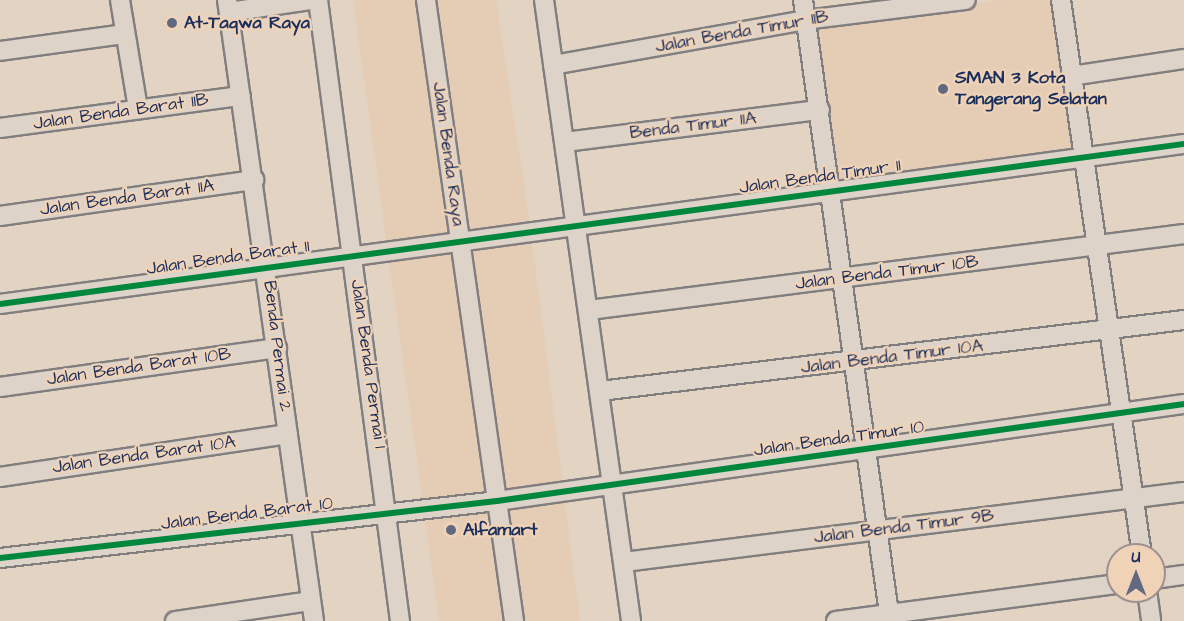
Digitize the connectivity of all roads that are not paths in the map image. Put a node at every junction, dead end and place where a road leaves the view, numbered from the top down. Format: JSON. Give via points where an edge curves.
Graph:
{"nodes":[{"id":1,"x":120,"y":0,"type":"edge"},
{"id":2,"x":310,"y":0,"type":"edge"},
{"id":3,"x":318,"y":0,"type":"edge"},
{"id":4,"x":426,"y":0,"type":"edge"},
{"id":5,"x":544,"y":0,"type":"edge"},
{"id":6,"x":803,"y":0,"type":"edge"},
{"id":7,"x":966,"y":0,"type":"edge"},
{"id":8,"x":1061,"y":0,"type":"edge"},
{"id":9,"x":228,"y":6,"type":"edge"},
{"id":10,"x":805,"y":20,"type":"junction"},
{"id":11,"x":124,"y":34,"type":"junction"},
{"id":12,"x":0,"y":51,"type":"edge"},
{"id":13,"x":1184,"y":59,"type":"edge"},
{"id":14,"x":554,"y":65,"type":"junction"},
{"id":15,"x":1071,"y":76,"type":"junction"},
{"id":16,"x":241,"y":96,"type":"junction"},
{"id":17,"x":138,"y":110,"type":"junction"},
{"id":18,"x":820,"y":110,"type":"junction"},
{"id":19,"x":0,"y":128,"type":"edge"},
{"id":20,"x":565,"y":142,"type":"junction"},
{"id":21,"x":1184,"y":144,"type":"edge"},
{"id":22,"x":1083,"y":158,"type":"junction"},
{"id":23,"x":254,"y":180,"type":"junction"},
{"id":24,"x":829,"y":191,"type":"junction"},
{"id":25,"x":0,"y":216,"type":"edge"},
{"id":26,"x":578,"y":225,"type":"junction"},
{"id":27,"x":1184,"y":234,"type":"edge"},
{"id":28,"x":460,"y":242,"type":"junction"},
{"id":29,"x":1099,"y":246,"type":"junction"},
{"id":30,"x":354,"y":256,"type":"junction"},
{"id":31,"x":267,"y":268,"type":"junction"},
{"id":32,"x":844,"y":278,"type":"junction"},
{"id":33,"x":0,"y":304,"type":"edge"},
{"id":34,"x":589,"y":310,"type":"junction"},
{"id":35,"x":1184,"y":320,"type":"edge"},
{"id":36,"x":1111,"y":331,"type":"junction"},
{"id":37,"x":277,"y":348,"type":"junction"},
{"id":38,"x":856,"y":361,"type":"junction"},
{"id":39,"x":0,"y":387,"type":"edge"},
{"id":40,"x":600,"y":391,"type":"junction"},
{"id":41,"x":1184,"y":404,"type":"edge"},
{"id":42,"x":1124,"y":413,"type":"junction"},
{"id":43,"x":288,"y":434,"type":"junction"},
{"id":44,"x":868,"y":450,"type":"junction"},
{"id":45,"x":0,"y":477,"type":"edge"},
{"id":46,"x":612,"y":484,"type":"junction"},
{"id":47,"x":1184,"y":492,"type":"edge"},
{"id":48,"x":1132,"y":500,"type":"junction"},
{"id":49,"x":497,"y":501,"type":"junction"},
{"id":50,"x":388,"y":513,"type":"junction"},
{"id":51,"x":300,"y":523,"type":"junction"},
{"id":52,"x":878,"y":529,"type":"junction"},
{"id":53,"x":1140,"y":543,"type":"edge"},
{"id":54,"x":0,"y":558,"type":"edge"},
{"id":55,"x":624,"y":562,"type":"junction"},
{"id":56,"x":1184,"y":575,"type":"edge"},
{"id":57,"x":1166,"y":577,"type":"edge"},
{"id":58,"x":1106,"y":586,"type":"edge"},
{"id":59,"x":311,"y":601,"type":"junction"},
{"id":60,"x":1149,"y":603,"type":"edge"},
{"id":61,"x":889,"y":618,"type":"edge"},
{"id":62,"x":175,"y":621,"type":"edge"},
{"id":63,"x":314,"y":621,"type":"edge"},
{"id":64,"x":400,"y":621,"type":"edge"},
{"id":65,"x":514,"y":621,"type":"edge"},
{"id":66,"x":631,"y":621,"type":"edge"},
{"id":67,"x":836,"y":621,"type":"edge"},
{"id":68,"x":1151,"y":621,"type":"edge"}],
"edges":[{"from":1,"to":11,"type":"street"},
{"from":2,"to":9,"type":"street"},
{"from":3,"to":30,"type":"street","name":"Jalan Benda Permai 1"},
{"from":4,"to":28,"type":"street","name":"Jalan Benda Raya"},
{"from":5,"to":14,"type":"street"},
{"from":6,"to":10,"type":"street"},
{"from":7,"to":10,"type":"street","name":"Jalan Benda Timur 11B"},
{"from":8,"to":15,"type":"street"},
{"from":9,"to":16,"type":"street","name":"Benda Permai 2"},
{"from":10,"to":14,"type":"street","name":"Jalan Benda Timur 11B"},
{"from":10,"to":18,"type":"street"},
{"from":11,"to":12,"type":"street"},
{"from":11,"to":17,"type":"street"},
{"from":13,"to":15,"type":"street"},
{"from":14,"to":20,"type":"street"},
{"from":15,"to":22,"type":"street"},
{"from":16,"to":17,"type":"street","name":"Jalan Benda Barat 11B"},
{"from":16,"to":23,"type":"street","name":"Benda Permai 2"},
{"from":17,"to":19,"type":"street","name":"Jalan Benda Barat 11B"},
{"from":18,"to":20,"type":"street","name":"Benda Timur 11A"},
{"from":18,"to":24,"type":"street"},
{"from":20,"to":26,"type":"street"},
{"from":21,"to":22,"type":"street","name":"Jalan Benda Timur 11"},
{"from":22,"to":24,"type":"street","name":"Jalan Benda Timur 11"},
{"from":22,"to":29,"type":"street"},
{"from":23,"to":25,"type":"street","name":"Jalan Benda Barat 11A"},
{"from":23,"to":31,"type":"street","name":"Benda Permai 2"},
{"from":24,"to":26,"type":"street","name":"Jalan Benda Timur 11"},
{"from":24,"to":32,"type":"street"},
{"from":26,"to":28,"type":"street","name":"Jalan Benda Timur 11"},
{"from":26,"to":34,"type":"street"},
{"from":27,"to":29,"type":"street","name":"Jalan Benda Timur 10B"},
{"from":28,"to":30,"type":"street","name":"Jalan Benda Barat 11"},
{"from":28,"to":49,"type":"street","name":"Jalan Benda Raya"},
{"from":29,"to":32,"type":"street","name":"Jalan Benda Timur 10B"},
{"from":29,"to":36,"type":"street"},
{"from":30,"to":31,"type":"street","name":"Jalan Benda Barat 11"},
{"from":30,"to":50,"type":"street","name":"Jalan Benda Permai 1"},
{"from":31,"to":33,"type":"street","name":"Jalan Benda Barat 11"},
{"from":31,"to":37,"type":"street","name":"Benda Permai 2"},
{"from":32,"to":34,"type":"street","name":"Jalan Benda Timur 10B"},
{"from":32,"to":38,"type":"street"},
{"from":34,"to":40,"type":"street"},
{"from":35,"to":36,"type":"street","name":"Jalan Benda Timur 10A"},
{"from":36,"to":38,"type":"street","name":"Jalan Benda Timur 10A"},
{"from":36,"to":42,"type":"street"},
{"from":37,"to":39,"type":"street","name":"Jalan Benda Barat 10B"},
{"from":37,"to":43,"type":"street","name":"Benda Permai 2"},
{"from":38,"to":40,"type":"street","name":"Jalan Benda Timur 10A"},
{"from":38,"to":44,"type":"street"},
{"from":40,"to":46,"type":"street"},
{"from":41,"to":42,"type":"street","name":"Jalan Benda Timur 10"},
{"from":42,"to":44,"type":"street","name":"Jalan Benda Timur 10"},
{"from":42,"to":48,"type":"street"},
{"from":43,"to":45,"type":"street","name":"Jalan Benda Barat 10A"},
{"from":43,"to":51,"type":"street","name":"Benda Permai 2"},
{"from":44,"to":46,"type":"street","name":"Jalan Benda Timur 10"},
{"from":44,"to":52,"type":"street"},
{"from":46,"to":49,"type":"street","name":"Jalan Benda Timur 10"},
{"from":46,"to":55,"type":"street"},
{"from":47,"to":48,"type":"street","name":"Jalan Benda Timur 9B"},
{"from":48,"to":52,"type":"street","name":"Jalan Benda Timur 9B"},
{"from":48,"to":53,"type":"street"},
{"from":49,"to":50,"type":"street","name":"Jalan Benda Barat 10"},
{"from":49,"to":65,"type":"street","name":"Jalan Benda Raya"},
{"from":50,"to":51,"type":"street","name":"Jalan Benda Barat 10"},
{"from":50,"to":64,"type":"street","name":"Jalan Benda Permai 1"},
{"from":51,"to":54,"type":"street","name":"Jalan Benda Barat 10"},
{"from":51,"to":59,"type":"street","name":"Benda Permai 2"},
{"from":52,"to":55,"type":"street","name":"Jalan Benda Timur 9B"},
{"from":52,"to":61,"type":"street"},
{"from":55,"to":66,"type":"street"},
{"from":56,"to":57,"type":"street"},
{"from":58,"to":61,"type":"street"},
{"from":59,"to":62,"type":"street"},
{"from":59,"to":63,"type":"street","name":"Benda Permai 2"},
{"from":60,"to":68,"type":"street"},
{"from":61,"to":67,"type":"street"}]}
